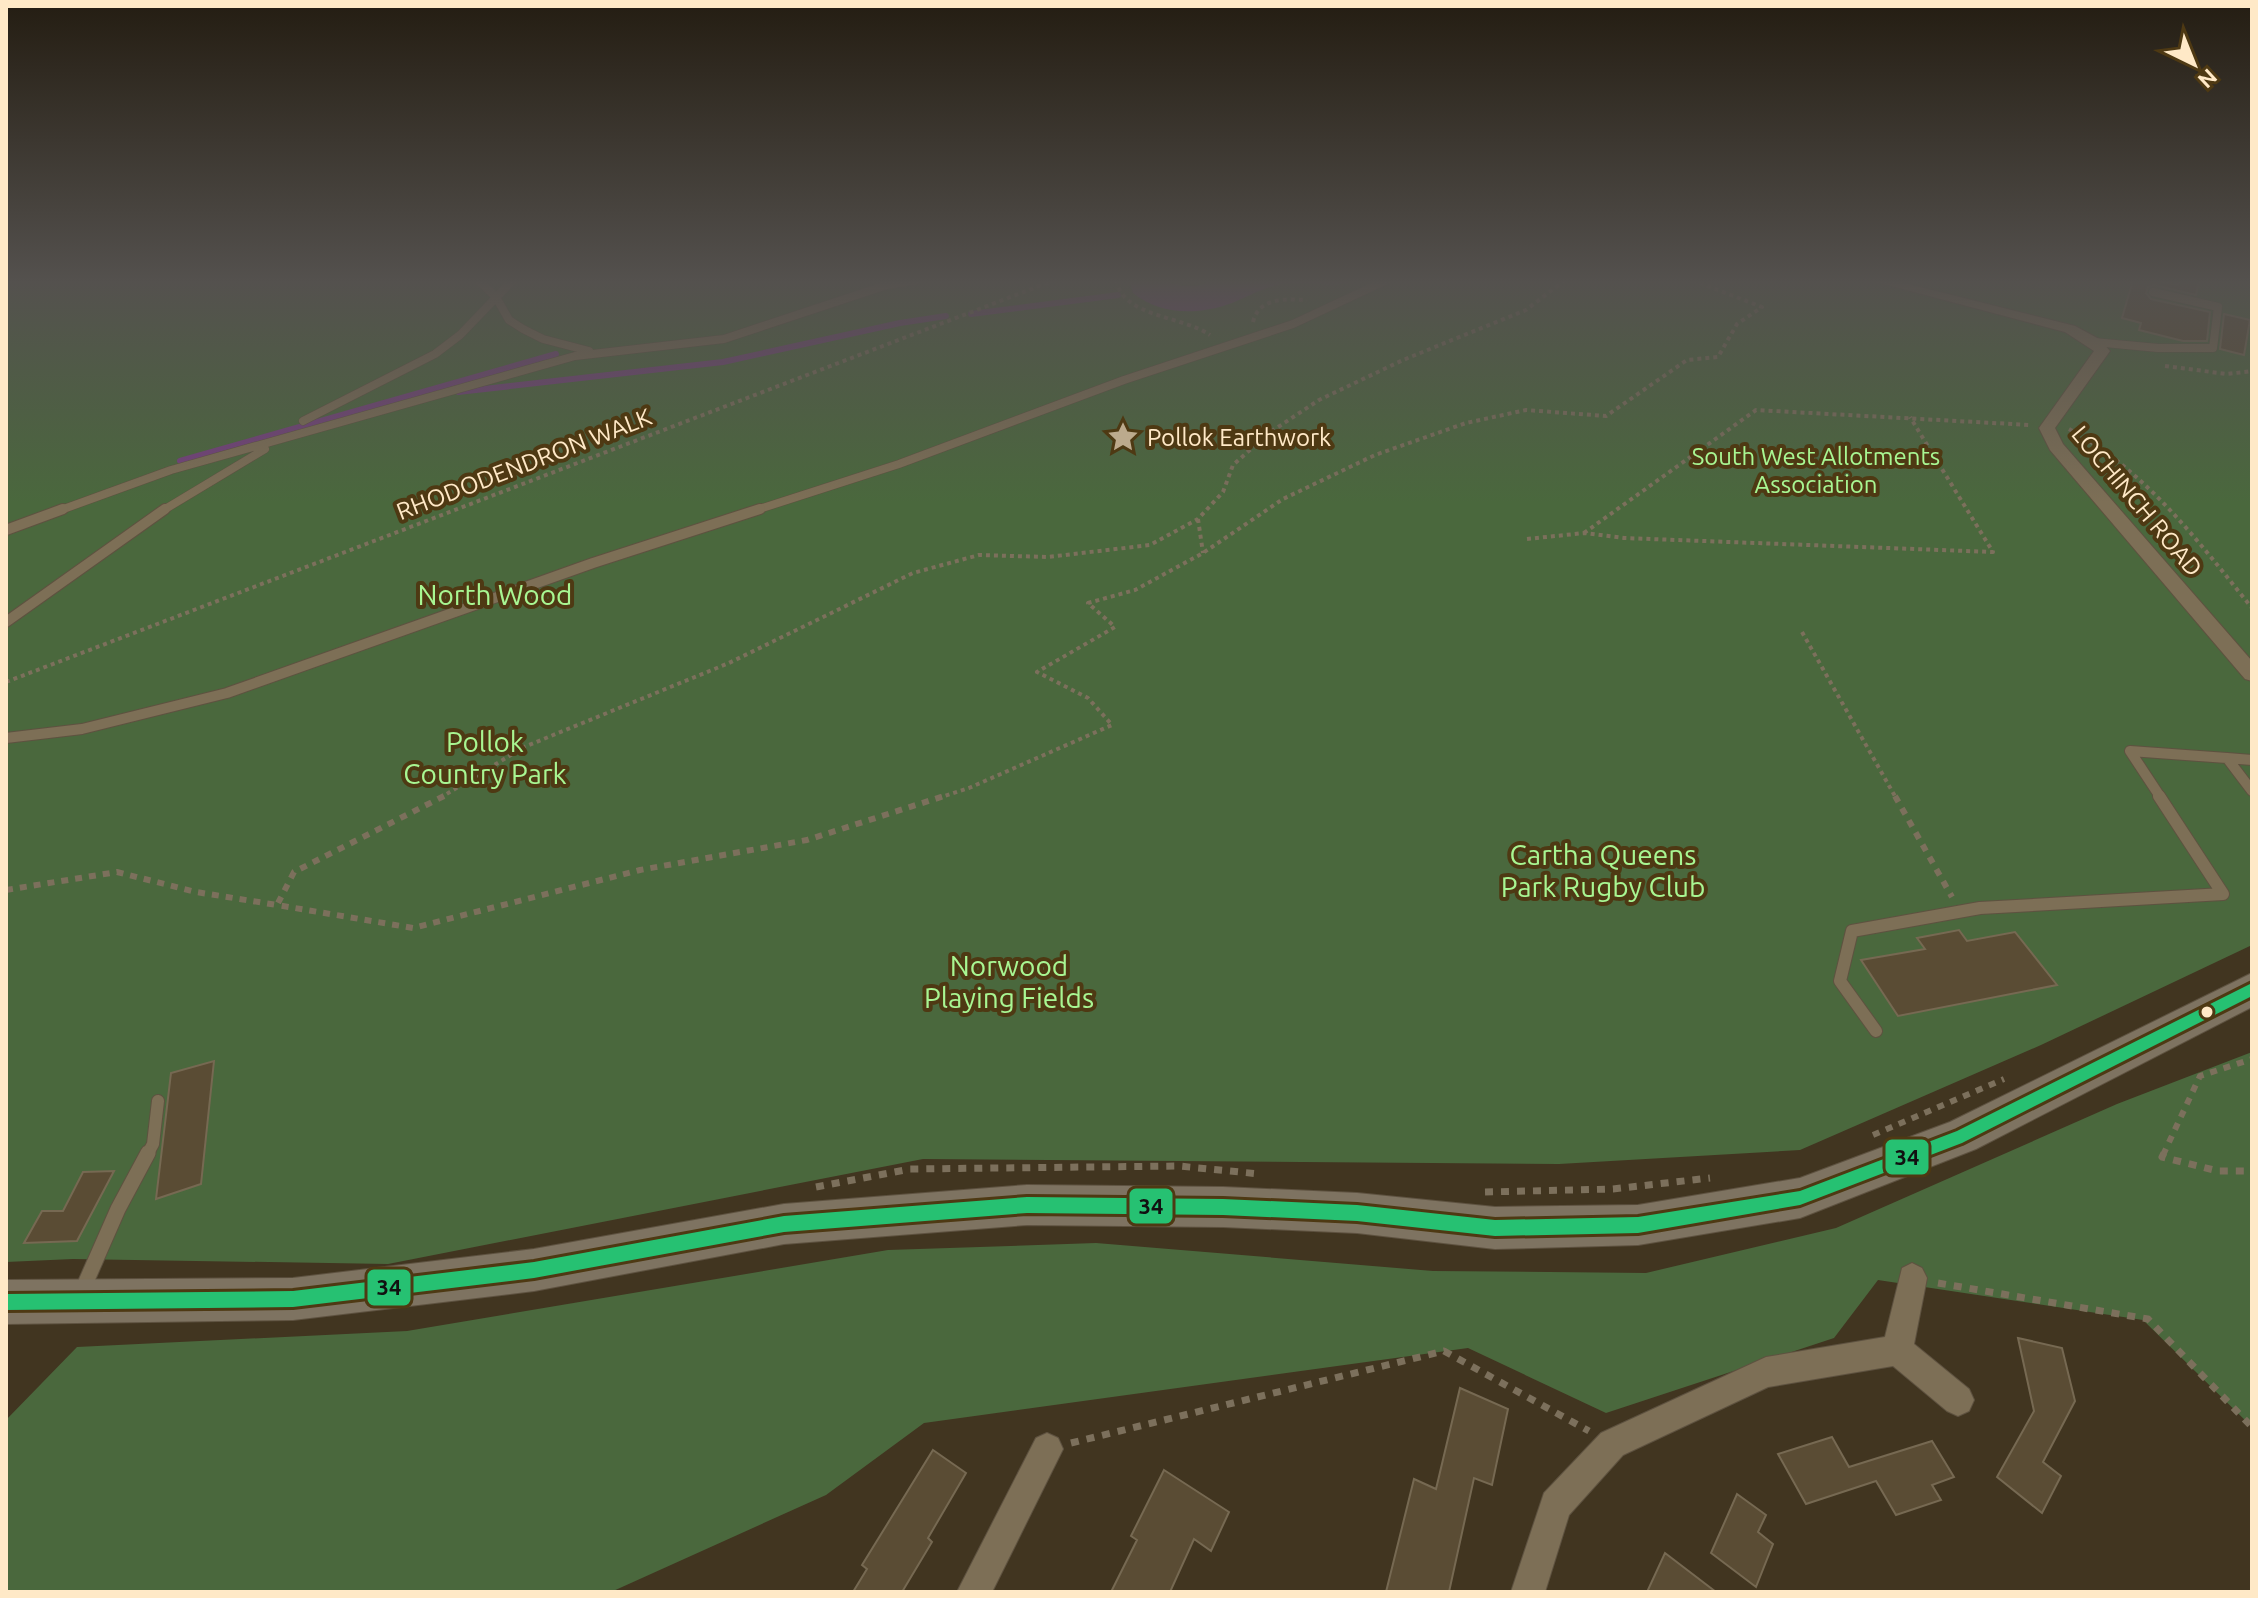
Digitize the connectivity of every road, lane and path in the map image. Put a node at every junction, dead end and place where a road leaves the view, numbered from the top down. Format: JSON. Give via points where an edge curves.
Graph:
{"nodes":[{"id":1,"x":432,"y":355,"type":"edge"},
{"id":2,"x":585,"y":355,"type":"edge"},
{"id":3,"x":860,"y":355,"type":"edge"},
{"id":4,"x":1203,"y":355,"type":"edge"},
{"id":5,"x":1416,"y":355,"type":"edge"},
{"id":6,"x":1719,"y":355,"type":"edge"},
{"id":7,"x":2099,"y":355,"type":"edge"},
{"id":8,"x":1910,"y":417,"type":"junction"},
{"id":9,"x":303,"y":421,"type":"dead end"},
{"id":10,"x":2048,"y":424,"type":"junction"},
{"id":11,"x":299,"y":433,"type":"junction"},
{"id":12,"x":1198,"y":519,"type":"junction"},
{"id":13,"x":6,"y":530,"type":"edge"},
{"id":14,"x":1584,"y":533,"type":"junction"},
{"id":15,"x":1527,"y":539,"type":"dead end"},
{"id":16,"x":1203,"y":553,"type":"junction"},
{"id":17,"x":2252,"y":608,"type":"edge"},
{"id":18,"x":6,"y":622,"type":"edge"},
{"id":19,"x":1802,"y":632,"type":"dead end"},
{"id":20,"x":2252,"y":674,"type":"edge"},
{"id":21,"x":6,"y":682,"type":"edge"},
{"id":22,"x":6,"y":738,"type":"edge"},
{"id":23,"x":2227,"y":758,"type":"junction"},
{"id":24,"x":2252,"y":760,"type":"edge"},
{"id":25,"x":2252,"y":791,"type":"edge"},
{"id":26,"x":6,"y":890,"type":"edge"},
{"id":27,"x":277,"y":905,"type":"junction"},
{"id":28,"x":1961,"y":911,"type":"junction"},
{"id":29,"x":2252,"y":989,"type":"edge"},
{"id":30,"x":2252,"y":1013,"type":"edge"},
{"id":31,"x":2188,"y":1022,"type":"junction"},
{"id":32,"x":1876,"y":1031,"type":"dead end"},
{"id":33,"x":2252,"y":1059,"type":"edge"},
{"id":34,"x":158,"y":1101,"type":"dead end"},
{"id":35,"x":2252,"y":1171,"type":"edge"},
{"id":36,"x":1912,"y":1278,"type":"joint"},
{"id":37,"x":6,"y":1302,"type":"edge"},
{"id":38,"x":77,"y":1303,"type":"junction"},
{"id":39,"x":1898,"y":1350,"type":"junction"},
{"id":40,"x":1958,"y":1400,"type":"dead end"},
{"id":41,"x":2252,"y":1427,"type":"edge"},
{"id":42,"x":1612,"y":1444,"type":"junction"},
{"id":43,"x":1047,"y":1449,"type":"joint"},
{"id":44,"x":974,"y":1592,"type":"edge"},
{"id":45,"x":1528,"y":1592,"type":"edge"}],
"edges":[{"from":1,"to":9,"type":"lane"},
{"from":2,"to":11,"type":"lane"},
{"from":3,"to":21,"type":"path","name":"RHODODENDRON WALK"},
{"from":4,"to":22,"type":"lane","via":[[227,693],[82,729]]},
{"from":5,"to":12,"type":"path","via":[[1306,408],[1269,433],[1233,465],[1223,492]]},
{"from":6,"to":16,"type":"path","via":[[1687,360],[1606,416],[1526,410],[1466,423],[1375,455],[1283,499]]},
{"from":7,"to":10,"type":"street","name":"LOCHINCH ROAD"},
{"from":8,"to":10,"type":"path"},
{"from":8,"to":14,"type":"path","via":[[1756,410]]},
{"from":8,"to":14,"type":"path","via":[[1993,552]]},
{"from":10,"to":17,"type":"path","via":[[2084,436],[2126,464]]},
{"from":10,"to":20,"type":"street","name":"LOCHINCH ROAD","via":[[2056,446]]},
{"from":11,"to":13,"type":"lane","via":[[111,489]]},
{"from":11,"to":18,"type":"lane","via":[[239,462]]},
{"from":12,"to":16,"type":"path"},
{"from":12,"to":27,"type":"path","via":[[1150,545],[1048,557],[979,555],[913,573],[729,663],[524,747],[448,794],[294,872]]},
{"from":14,"to":15,"type":"path"},
{"from":16,"to":27,"type":"path","via":[[1135,590],[1088,603],[1115,627],[1037,672],[1088,698],[1112,725],[969,788],[807,840],[640,870],[413,928]]},
{"from":19,"to":28,"type":"path"},
{"from":23,"to":24,"type":"lane"},
{"from":23,"to":25,"type":"lane"},
{"from":23,"to":28,"type":"lane","via":[[2130,751],[2223,894]]},
{"from":26,"to":27,"type":"path","via":[[117,872]]},
{"from":28,"to":32,"type":"lane","via":[[1852,931],[1840,981]]},
{"from":29,"to":31,"type":"main road"},
{"from":30,"to":31,"type":"main road"},
{"from":31,"to":38,"type":"main road","via":[[1962,1136],[1800,1198],[1638,1225],[1495,1228],[1238,1207],[1027,1205],[784,1224],[534,1270],[293,1299]]},
{"from":33,"to":35,"type":"path","via":[[2200,1076],[2162,1157],[2218,1171]]},
{"from":34,"to":38,"type":"lane","via":[[153,1144]]},
{"from":36,"to":39,"type":"street"},
{"from":36,"to":41,"type":"path","via":[[2148,1319]]},
{"from":37,"to":38,"type":"main road"},
{"from":39,"to":40,"type":"street"},
{"from":39,"to":42,"type":"street","via":[[1766,1372]]},
{"from":42,"to":43,"type":"path","via":[[1444,1351]]},
{"from":42,"to":45,"type":"street","via":[[1556,1505]]},
{"from":43,"to":44,"type":"street"}]}
